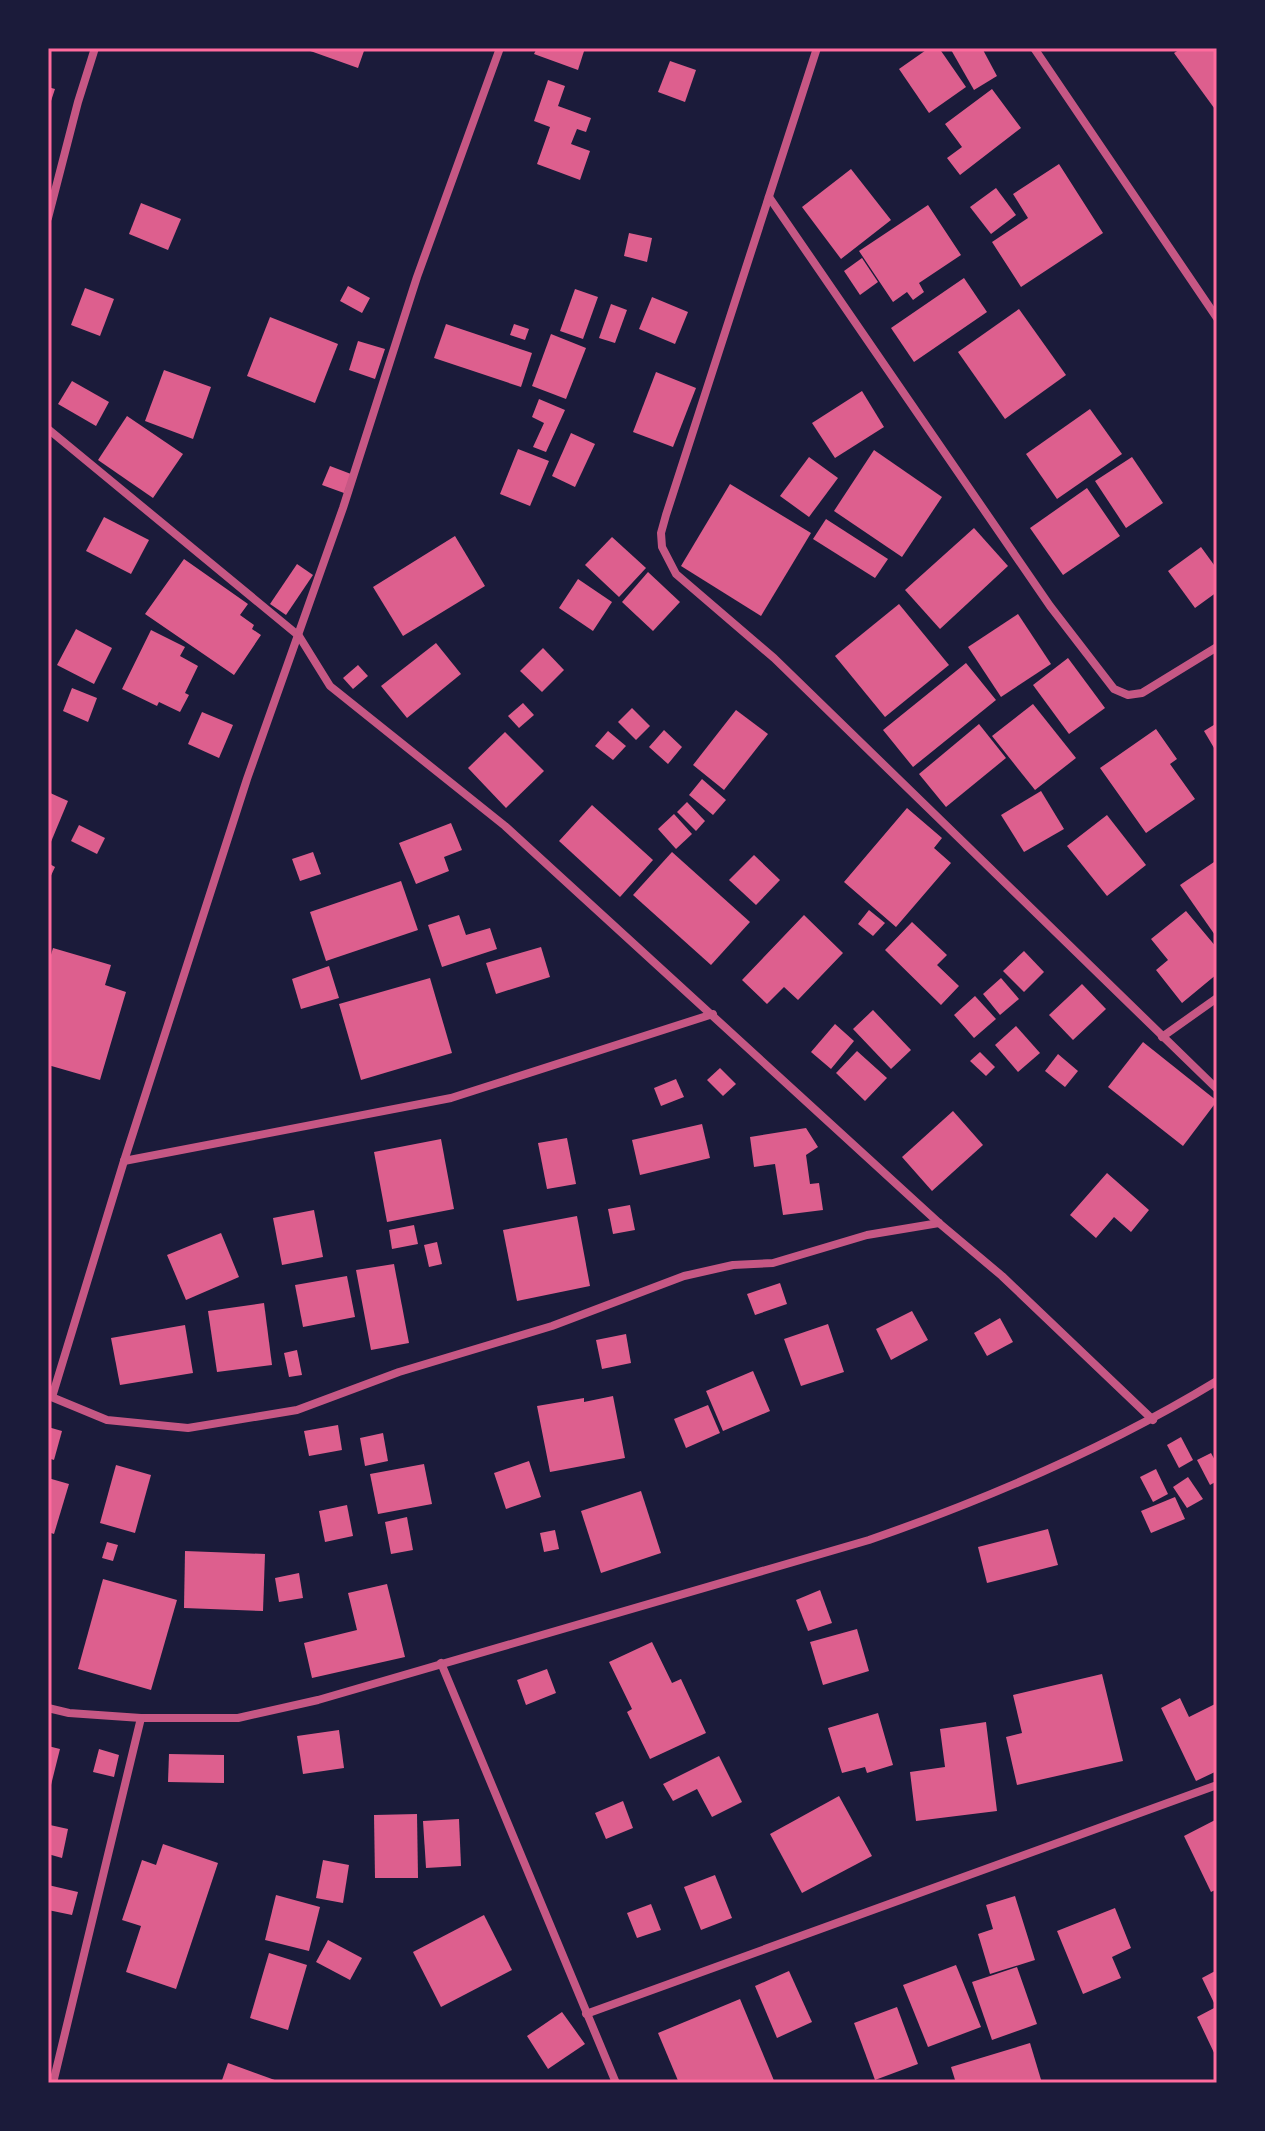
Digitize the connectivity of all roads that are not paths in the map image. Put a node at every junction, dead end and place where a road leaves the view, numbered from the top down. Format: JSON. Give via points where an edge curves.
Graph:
{"nodes":[{"id":1,"x":95,"y":48,"type":"edge"},
{"id":2,"x":500,"y":48,"type":"edge"},
{"id":3,"x":817,"y":48,"type":"edge"},
{"id":4,"x":1034,"y":48,"type":"edge"},
{"id":5,"x":769,"y":197,"type":"junction"},
{"id":6,"x":48,"y":218,"type":"edge"},
{"id":7,"x":1217,"y":318,"type":"edge"},
{"id":8,"x":48,"y":429,"type":"edge"},
{"id":9,"x":299,"y":636,"type":"junction"},
{"id":10,"x":1217,"y":647,"type":"edge"},
{"id":11,"x":1217,"y":998,"type":"edge"},
{"id":12,"x":713,"y":1014,"type":"junction"},
{"id":13,"x":1162,"y":1037,"type":"junction"},
{"id":14,"x":1217,"y":1089,"type":"edge"},
{"id":15,"x":124,"y":1161,"type":"junction"},
{"id":16,"x":939,"y":1223,"type":"junction"},
{"id":17,"x":1217,"y":1381,"type":"edge"},
{"id":18,"x":50,"y":1396,"type":"edge"},
{"id":19,"x":1153,"y":1420,"type":"junction"},
{"id":20,"x":441,"y":1663,"type":"junction"},
{"id":21,"x":48,"y":1708,"type":"edge"},
{"id":22,"x":141,"y":1718,"type":"junction"},
{"id":23,"x":1217,"y":1785,"type":"edge"},
{"id":24,"x":586,"y":2014,"type":"junction"},
{"id":25,"x":53,"y":2083,"type":"edge"},
{"id":26,"x":616,"y":2083,"type":"edge"}],
"edges":[{"from":1,"to":6,"type":"street"},
{"from":2,"to":9,"type":"street","via":[[417,277]]},
{"from":3,"to":5,"type":"street"},
{"from":4,"to":7,"type":"street"},
{"from":5,"to":10,"type":"street","via":[[1050,606],[1114,689],[1142,693]]},
{"from":5,"to":13,"type":"street","via":[[666,515],[661,533],[666,558],[676,574],[786,669]]},
{"from":8,"to":9,"type":"street"},
{"from":9,"to":12,"type":"street","via":[[330,686],[505,826]]},
{"from":9,"to":15,"type":"street","via":[[247,779]]},
{"from":11,"to":13,"type":"street"},
{"from":12,"to":15,"type":"street","via":[[451,1098]]},
{"from":12,"to":16,"type":"street"},
{"from":13,"to":14,"type":"street"},
{"from":15,"to":18,"type":"street"},
{"from":16,"to":18,"type":"street","via":[[867,1235],[773,1263],[684,1276],[552,1326],[399,1372],[297,1410],[188,1428],[107,1420]]},
{"from":16,"to":19,"type":"street"},
{"from":17,"to":19,"type":"street"},
{"from":19,"to":20,"type":"street","via":[[1051,1469],[869,1540]]},
{"from":20,"to":22,"type":"street","via":[[238,1718]]},
{"from":20,"to":24,"type":"street"},
{"from":21,"to":22,"type":"street"},
{"from":22,"to":25,"type":"street"},
{"from":23,"to":24,"type":"street"},
{"from":24,"to":26,"type":"street"}]}
